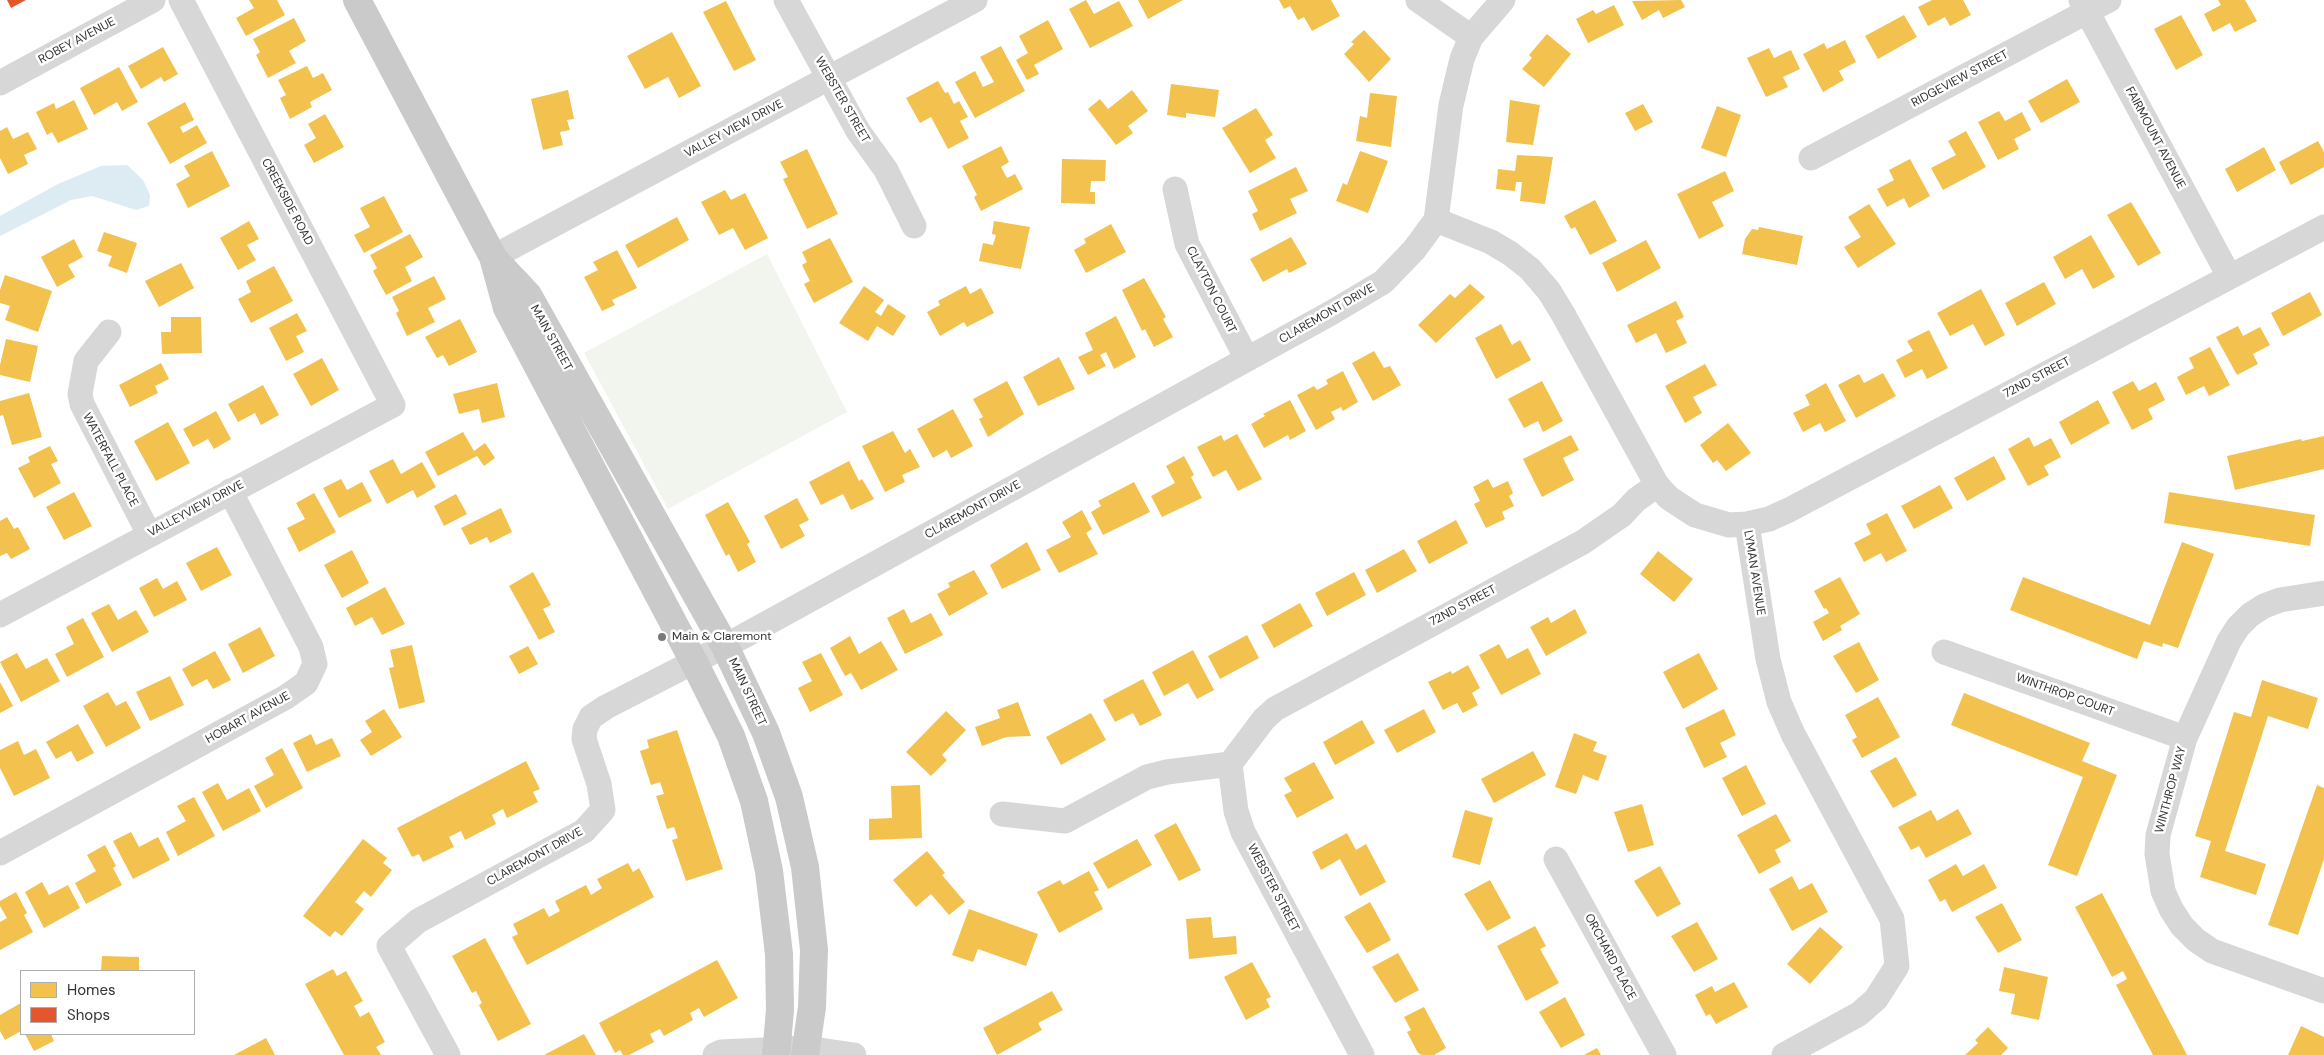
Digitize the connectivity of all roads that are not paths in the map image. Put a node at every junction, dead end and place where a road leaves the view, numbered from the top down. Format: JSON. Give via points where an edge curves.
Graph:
{"nodes":[{"id":1,"x":181,"y":0,"type":"edge"},
{"id":2,"x":357,"y":0,"type":"edge"},
{"id":3,"x":786,"y":0,"type":"edge"},
{"id":4,"x":975,"y":0,"type":"edge"},
{"id":5,"x":1418,"y":0,"type":"edge"},
{"id":6,"x":1503,"y":0,"type":"edge"},
{"id":7,"x":2109,"y":0,"type":"edge"},
{"id":8,"x":147,"y":2,"type":"edge"},
{"id":9,"x":2084,"y":6,"type":"edge"},
{"id":10,"x":1471,"y":37,"type":"junction"},
{"id":11,"x":829,"y":79,"type":"junction"},
{"id":12,"x":0,"y":82,"type":"edge"},
{"id":13,"x":1811,"y":158,"type":"dead end"},
{"id":14,"x":1175,"y":189,"type":"dead end"},
{"id":15,"x":1436,"y":220,"type":"junction"},
{"id":16,"x":914,"y":226,"type":"dead end"},
{"id":17,"x":2324,"y":227,"type":"edge"},
{"id":18,"x":493,"y":257,"type":"junction"},
{"id":19,"x":2229,"y":276,"type":"junction"},
{"id":20,"x":109,"y":332,"type":"dead end"},
{"id":21,"x":1247,"y":359,"type":"junction"},
{"id":22,"x":393,"y":405,"type":"joint"},
{"id":23,"x":1657,"y":486,"type":"junction"},
{"id":24,"x":230,"y":491,"type":"junction"},
{"id":25,"x":1747,"y":524,"type":"junction"},
{"id":26,"x":149,"y":534,"type":"junction"},
{"id":27,"x":2324,"y":594,"type":"edge"},
{"id":28,"x":0,"y":615,"type":"edge"},
{"id":29,"x":725,"y":646,"type":"junction"},
{"id":30,"x":1944,"y":652,"type":"dead end"},
{"id":31,"x":694,"y":662,"type":"junction"},
{"id":32,"x":2185,"y":738,"type":"junction"},
{"id":33,"x":1230,"y":764,"type":"junction"},
{"id":34,"x":1002,"y":814,"type":"dead end"},
{"id":35,"x":0,"y":853,"type":"edge"},
{"id":36,"x":1556,"y":859,"type":"dead end"},
{"id":37,"x":2324,"y":991,"type":"edge"},
{"id":38,"x":806,"y":1052,"type":"edge"},
{"id":39,"x":776,"y":1053,"type":"edge"},
{"id":40,"x":448,"y":1055,"type":"edge"},
{"id":41,"x":715,"y":1055,"type":"edge"},
{"id":42,"x":854,"y":1055,"type":"edge"},
{"id":43,"x":1362,"y":1055,"type":"edge"},
{"id":44,"x":1664,"y":1055,"type":"edge"},
{"id":45,"x":1784,"y":1055,"type":"edge"}],
"edges":[{"from":1,"to":22,"type":"street","name":"CREEKSIDE ROAD"},
{"from":2,"to":18,"type":"main road","name":"MAIN STREET"},
{"from":3,"to":11,"type":"street","name":"WEBSTER STREET"},
{"from":4,"to":11,"type":"street","name":"VALLEY VIEW DRIVE"},
{"from":5,"to":10,"type":"street"},
{"from":6,"to":10,"type":"street","name":"CLAREMONT DRIVE"},
{"from":7,"to":9,"type":"street","name":"RIDGEVIEW STREET"},
{"from":8,"to":12,"type":"street","name":"ROBEY AVENUE"},
{"from":9,"to":13,"type":"street","name":"RIDGEVIEW STREET"},
{"from":9,"to":19,"type":"street","name":"FAIRMOUNT AVENUE"},
{"from":10,"to":15,"type":"street","name":"CLAREMONT DRIVE","via":[[1451,105]]},
{"from":11,"to":16,"type":"street","name":"WEBSTER STREET","via":[[858,131],[886,170]]},
{"from":11,"to":18,"type":"street","name":"VALLEY VIEW DRIVE"},
{"from":14,"to":21,"type":"street","name":"CLAYTON COURT","via":[[1187,244]]},
{"from":15,"to":21,"type":"street","name":"CLAREMONT DRIVE","via":[[1414,250],[1383,282]]},
{"from":15,"to":23,"type":"street","name":"LYMAN AVENUE","via":[[1512,254],[1549,291]]},
{"from":17,"to":19,"type":"street","name":"72ND STREET"},
{"from":18,"to":29,"type":"main road","name":"MAIN STREET","via":[[528,295]]},
{"from":18,"to":31,"type":"main road","name":"MAIN STREET","via":[[507,308]]},
{"from":19,"to":25,"type":"street","name":"72ND STREET","via":[[1789,510]]},
{"from":20,"to":26,"type":"street","name":"WATERFALL PLACE","via":[[86,361],[80,394],[82,404]]},
{"from":21,"to":29,"type":"street","name":"CLAREMONT DRIVE"},
{"from":22,"to":24,"type":"street","name":"VALLEYVIEW DRIVE"},
{"from":23,"to":25,"type":"street","name":"LYMAN AVENUE","via":[[1695,515],[1729,525]]},
{"from":23,"to":33,"type":"street","name":"72ND STREET","via":[[1583,542],[1284,703],[1264,718]]},
{"from":24,"to":26,"type":"street","name":"VALLEYVIEW DRIVE"},
{"from":24,"to":35,"type":"street","name":"HOBART AVENUE","via":[[311,647],[315,664],[306,683],[286,697]]},
{"from":25,"to":45,"type":"street","name":"LYMAN AVENUE","via":[[1768,659],[1779,702],[1892,919],[1897,962],[1876,999],[1859,1014]]},
{"from":26,"to":28,"type":"street","name":"VALLEYVIEW DRIVE"},
{"from":27,"to":32,"type":"street","name":"WINTHROP WAY","via":[[2272,603],[2250,615],[2238,627],[2228,642]]},
{"from":29,"to":31,"type":"street","name":"CLAREMONT DRIVE"},
{"from":29,"to":38,"type":"main road","name":"MAIN STREET","via":[[766,733],[789,796],[805,867],[814,950]]},
{"from":30,"to":32,"type":"street","name":"WINTHROP COURT"},
{"from":31,"to":39,"type":"main road","name":"MAIN STREET","via":[[731,736],[754,800],[769,871],[779,954],[780,1010]]},
{"from":31,"to":40,"type":"street","name":"CLAREMONT DRIVE","via":[[591,717],[584,739],[599,784],[602,810],[584,831],[418,922],[389,946]]},
{"from":32,"to":37,"type":"street","name":"WINTHROP WAY","via":[[2158,835],[2157,854],[2163,891],[2171,909],[2182,926],[2212,951]]},
{"from":33,"to":34,"type":"street","via":[[1148,777],[1065,820]]},
{"from":33,"to":43,"type":"street","name":"WEBSTER STREET","via":[[1236,811],[1243,832]]},
{"from":36,"to":44,"type":"street","name":"ORCHARD PLACE"},
{"from":38,"to":39,"type":"street"},
{"from":38,"to":42,"type":"street"},
{"from":39,"to":41,"type":"street","via":[[721,1052]]}]}
